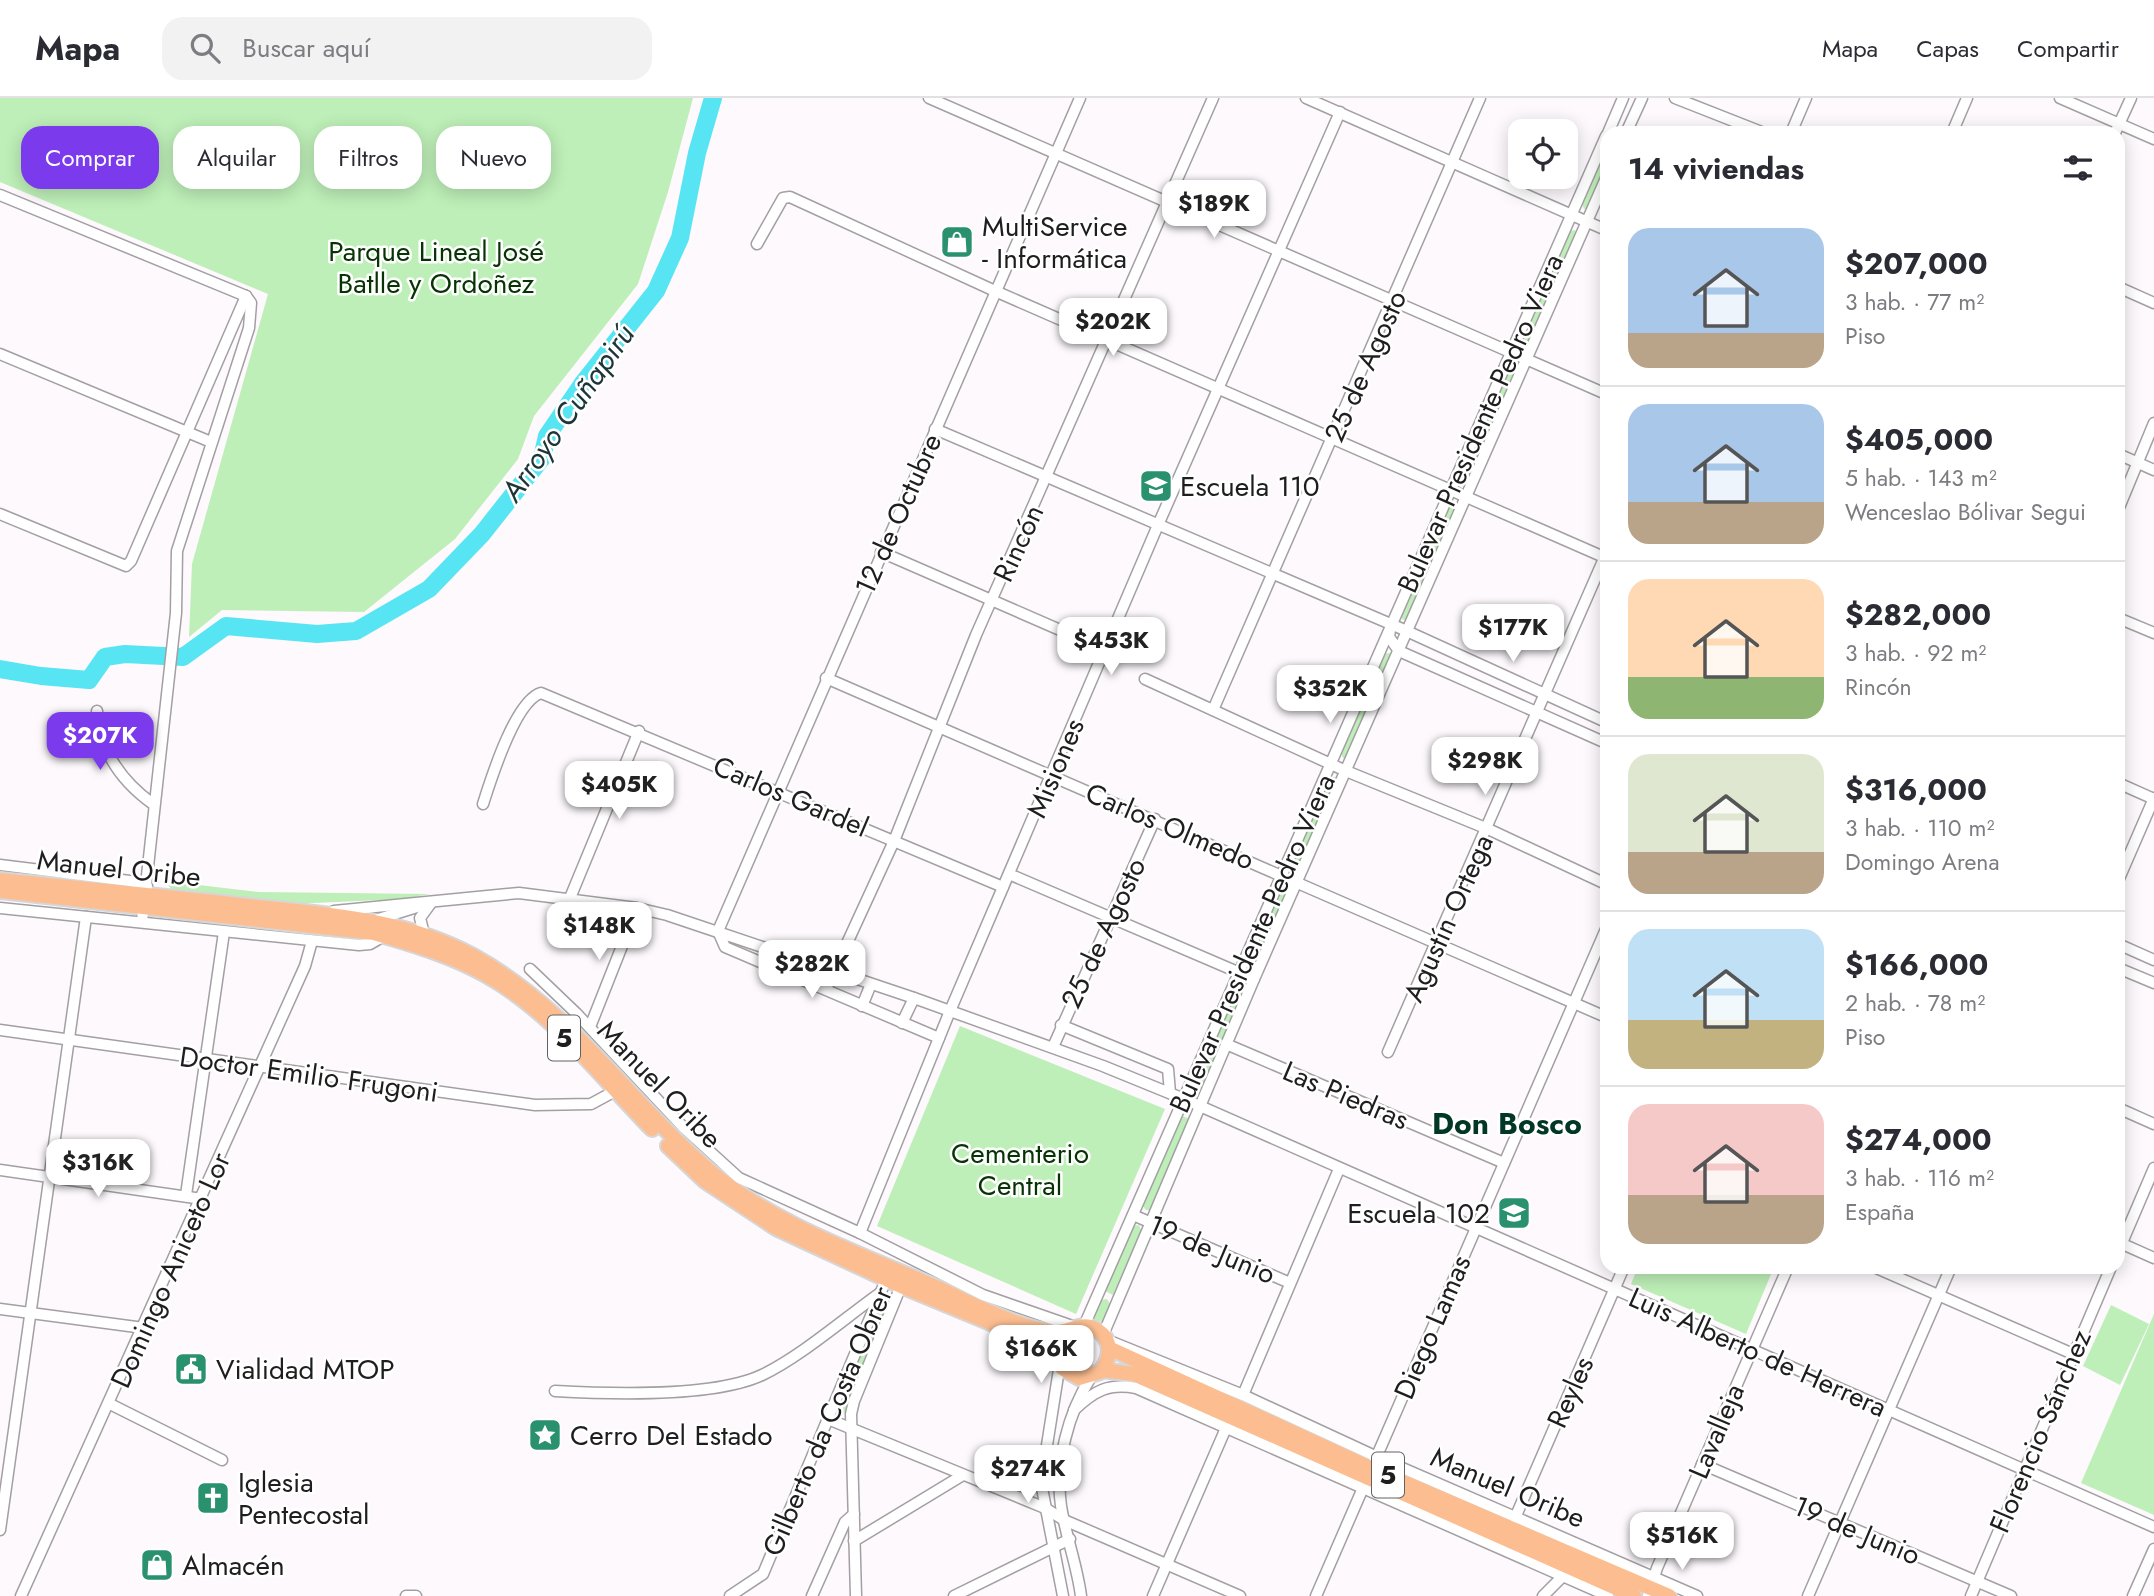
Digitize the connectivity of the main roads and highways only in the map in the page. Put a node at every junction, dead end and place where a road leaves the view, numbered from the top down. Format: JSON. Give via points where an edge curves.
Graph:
{"nodes":[{"id":1,"x":0,"y":880,"type":"edge"},
{"id":2,"x":0,"y":891,"type":"edge"},
{"id":3,"x":145,"y":902,"type":"junction"},
{"id":4,"x":886,"y":1280,"type":"junction"},
{"id":5,"x":904,"y":1280,"type":"junction"},
{"id":6,"x":1076,"y":1328,"type":"junction"},
{"id":7,"x":1106,"y":1341,"type":"junction"},
{"id":8,"x":1059,"y":1360,"type":"junction"},
{"id":9,"x":1097,"y":1374,"type":"junction"},
{"id":10,"x":1371,"y":1473,"type":"junction"},
{"id":11,"x":1651,"y":1587,"type":"edge"},
{"id":12,"x":1634,"y":1596,"type":"edge"},
{"id":13,"x":1669,"y":1596,"type":"edge"}],
"edges":[{"from":1,"to":3,"type":"highway","name":"Manuel Oribe","number":"5"},
{"from":2,"to":3,"type":"highway","name":"Manuel Oribe","number":"5"},
{"from":3,"to":4,"type":"highway","name":"Manuel Oribe","number":"5","via":[[384,936],[465,964],[509,989],[558,1031],[705,1181],[786,1233]]},
{"from":3,"to":4,"type":"highway","name":"Manuel Oribe","number":"5","via":[[315,913],[371,922],[424,934],[471,955],[549,1007],[670,1135],[735,1189]]},
{"from":4,"to":5,"type":"highway","name":"Manuel Oribe","number":"5"},
{"from":5,"to":6,"type":"highway","name":"Manuel Oribe","number":"5","via":[[1051,1332]]},
{"from":5,"to":8,"type":"highway","name":"Manuel Oribe","number":"5","via":[[1044,1345]]},
{"from":6,"to":7,"type":"highway","name":"Manuel Oribe"},
{"from":6,"to":8,"type":"highway","via":[[1060,1340]]},
{"from":7,"to":9,"type":"highway","via":[[1108,1361]]},
{"from":7,"to":10,"type":"highway","name":"Manuel Oribe","number":"5"},
{"from":8,"to":9,"type":"highway","name":"Manuel Oribe","via":[[1074,1376]]},
{"from":9,"to":10,"type":"highway","name":"Manuel Oribe","number":"5","via":[[1134,1374]]},
{"from":10,"to":11,"type":"highway","name":"Manuel Oribe","number":"5"},
{"from":10,"to":12,"type":"highway","name":"Manuel Oribe","number":"5"},
{"from":11,"to":13,"type":"highway","name":"Manuel Oribe","number":"5"}]}
